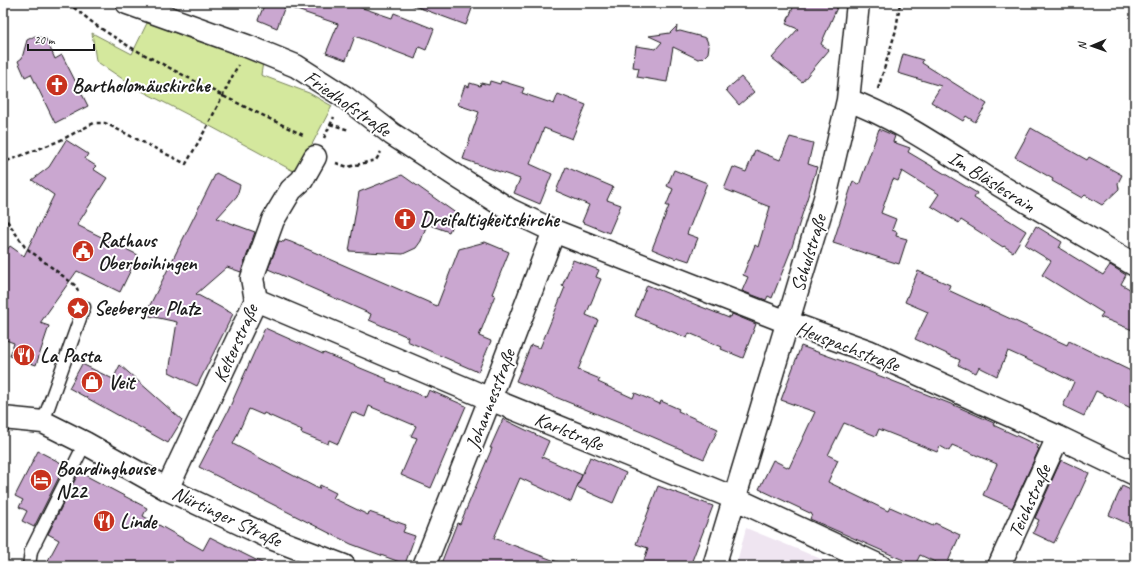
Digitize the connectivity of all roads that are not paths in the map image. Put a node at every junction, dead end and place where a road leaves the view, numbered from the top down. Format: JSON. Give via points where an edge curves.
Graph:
{"nodes":[{"id":1,"x":127,"y":3,"type":"edge"},
{"id":2,"x":858,"y":3,"type":"edge"},
{"id":3,"x":848,"y":100,"type":"junction"},
{"id":4,"x":314,"y":157,"type":"road end"},
{"id":5,"x":554,"y":231,"type":"junction"},
{"id":6,"x":1135,"y":265,"type":"edge"},
{"id":7,"x":256,"y":300,"type":"junction"},
{"id":8,"x":84,"y":307,"type":"road end"},
{"id":9,"x":787,"y":322,"type":"junction"},
{"id":10,"x":490,"y":399,"type":"junction"},
{"id":11,"x":3,"y":418,"type":"edge"},
{"id":12,"x":43,"y":422,"type":"junction"},
{"id":13,"x":1058,"y":437,"type":"junction"},
{"id":14,"x":85,"y":443,"type":"junction"},
{"id":15,"x":1135,"y":474,"type":"edge"},
{"id":16,"x":167,"y":489,"type":"junction"},
{"id":17,"x":734,"y":498,"type":"junction"},
{"id":18,"x":29,"y":566,"type":"edge"},
{"id":19,"x":344,"y":566,"type":"edge"},
{"id":20,"x":424,"y":566,"type":"edge"},
{"id":21,"x":714,"y":566,"type":"edge"},
{"id":22,"x":880,"y":566,"type":"edge"},
{"id":23,"x":999,"y":566,"type":"edge"}],
"edges":[{"from":1,"to":5,"type":"street","name":"Friedhofstraße","via":[[296,66],[467,183],[510,210]]},
{"from":2,"to":3,"type":"street","name":"Schulstraße"},
{"from":3,"to":6,"type":"street","name":"Im Bläslesrain","via":[[872,109],[922,137],[1032,206]]},
{"from":3,"to":9,"type":"street","name":"Schulstraße","via":[[825,198]]},
{"from":4,"to":7,"type":"street","name":"Kelterstraße","via":[[302,180],[291,190],[273,220],[252,278]]},
{"from":5,"to":9,"type":"street","name":"Heuspachstraße"},
{"from":5,"to":10,"type":"street","name":"Johannesstraße"},
{"from":7,"to":10,"type":"street","name":"Karlstraße"},
{"from":7,"to":16,"type":"street","name":"Kelterstraße"},
{"from":8,"to":12,"type":"lane"},
{"from":9,"to":13,"type":"street","name":"Heuspachstraße","via":[[868,351]]},
{"from":9,"to":17,"type":"street","name":"Schulstraße"},
{"from":10,"to":17,"type":"street","name":"Karlstraße"},
{"from":10,"to":20,"type":"street","name":"Johannesstraße"},
{"from":11,"to":12,"type":"street","name":"Nürtinger Straße"},
{"from":12,"to":14,"type":"street","name":"Nürtinger Straße"},
{"from":13,"to":15,"type":"street","name":"Heuspachstraße"},
{"from":13,"to":23,"type":"street","name":"Teichstraße"},
{"from":14,"to":16,"type":"street","name":"Nürtinger Straße"},
{"from":14,"to":18,"type":"lane","via":[[31,551]]},
{"from":16,"to":19,"type":"street","name":"Nürtinger Straße","via":[[271,538]]},
{"from":17,"to":21,"type":"street","name":"Schulstraße"},
{"from":17,"to":22,"type":"street","name":"Karlstraße"}]}
